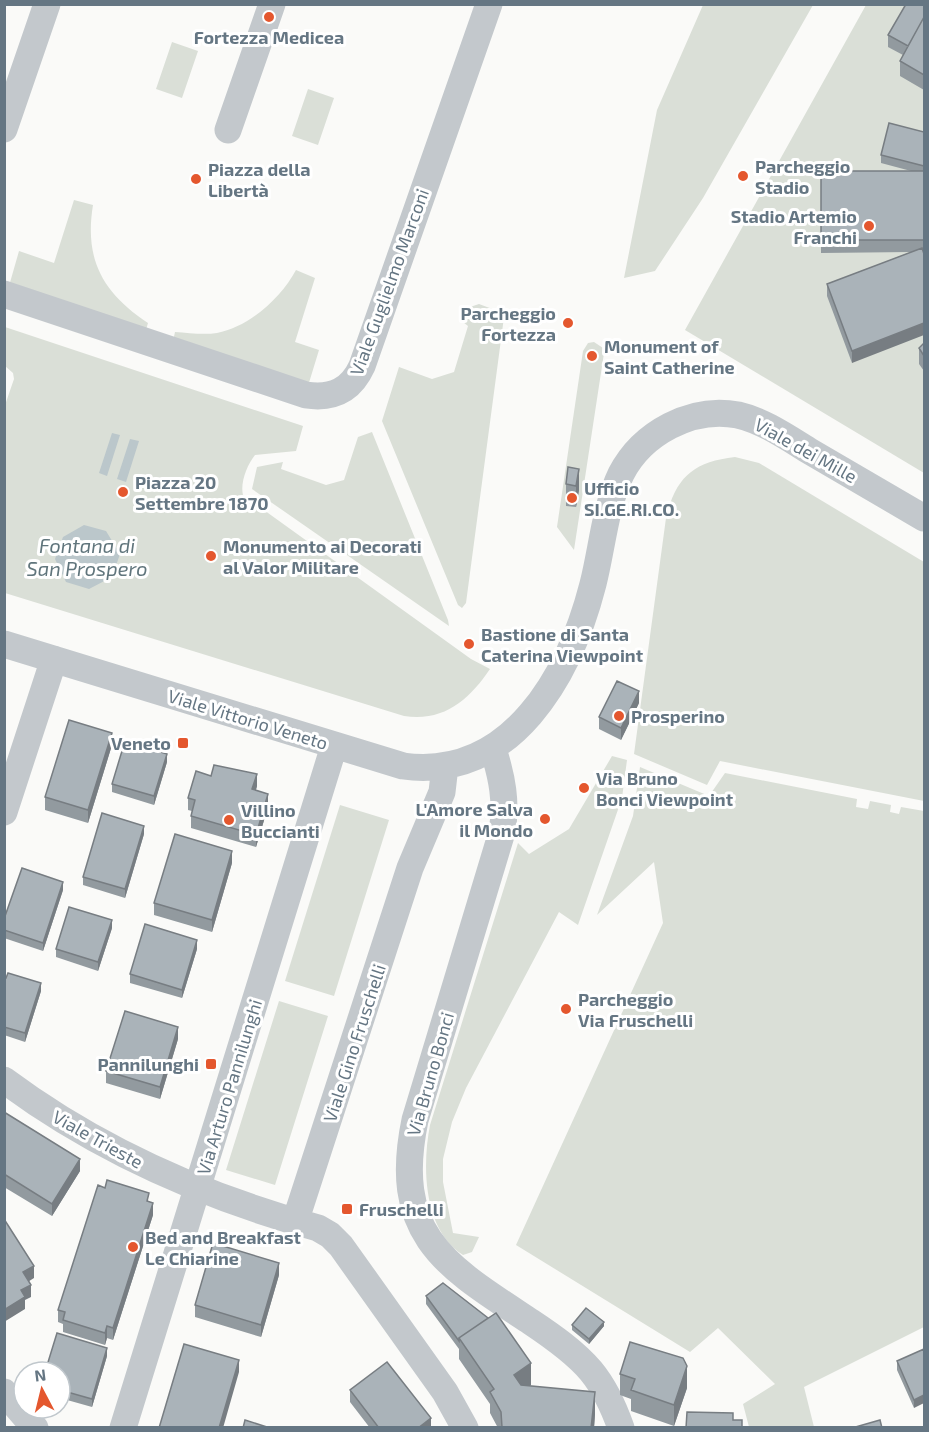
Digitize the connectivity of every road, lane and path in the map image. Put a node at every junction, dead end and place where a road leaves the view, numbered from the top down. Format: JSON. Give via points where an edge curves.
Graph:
{"nodes":[{"id":1,"x":47,"y":4,"type":"edge"},
{"id":2,"x":272,"y":4,"type":"edge"},
{"id":3,"x":489,"y":4,"type":"edge"},
{"id":4,"x":4,"y":129,"type":"edge"},
{"id":5,"x":228,"y":130,"type":"dead end"},
{"id":6,"x":4,"y":294,"type":"edge"},
{"id":7,"x":924,"y":518,"type":"edge"},
{"id":8,"x":4,"y":644,"type":"edge"},
{"id":9,"x":54,"y":659,"type":"junction"},
{"id":10,"x":334,"y":746,"type":"junction"},
{"id":11,"x":493,"y":749,"type":"junction"},
{"id":12,"x":445,"y":766,"type":"junction"},
{"id":13,"x":4,"y":812,"type":"edge"},
{"id":14,"x":4,"y":1080,"type":"edge"},
{"id":15,"x":197,"y":1189,"type":"junction"},
{"id":16,"x":295,"y":1222,"type":"junction"},
{"id":17,"x":4,"y":1392,"type":"edge"},
{"id":18,"x":35,"y":1428,"type":"edge"},
{"id":19,"x":123,"y":1428,"type":"edge"},
{"id":20,"x":465,"y":1428,"type":"edge"},
{"id":21,"x":621,"y":1428,"type":"edge"}],
"edges":[{"from":1,"to":4,"type":"street"},
{"from":2,"to":5,"type":"street"},
{"from":3,"to":6,"type":"street","name":"Viale Guglielmo Marconi","via":[[362,366],[349,387],[328,396],[306,395]]},
{"from":7,"to":11,"type":"street","name":"Viale dei Mille","via":[[747,417],[723,413],[695,416],[668,427],[634,454],[618,482],[588,602],[564,664],[533,711]]},
{"from":8,"to":9,"type":"street","name":"Viale Vittorio Veneto"},
{"from":9,"to":10,"type":"street","name":"Viale Vittorio Veneto"},
{"from":9,"to":13,"type":"street"},
{"from":10,"to":12,"type":"street","name":"Viale Vittorio Veneto","via":[[403,766]]},
{"from":10,"to":15,"type":"street","name":"Via Arturo Pannilunghi"},
{"from":11,"to":12,"type":"street","name":"Viale Vittorio Veneto"},
{"from":11,"to":21,"type":"street","name":"Via Bruno Bonci","via":[[504,787],[502,832],[415,1120],[409,1168],[418,1216],[433,1248],[447,1264],[580,1359],[601,1386]]},
{"from":12,"to":16,"type":"street","name":"Viale Gino Fruschelli","via":[[442,792],[410,868]]},
{"from":14,"to":15,"type":"street","name":"Viale Trieste","via":[[71,1126]]},
{"from":15,"to":16,"type":"street"},
{"from":15,"to":19,"type":"street","name":"Via Arturo Pannilunghi"},
{"from":16,"to":20,"type":"street","via":[[318,1228],[341,1246],[445,1392]]},
{"from":17,"to":18,"type":"street"}]}
